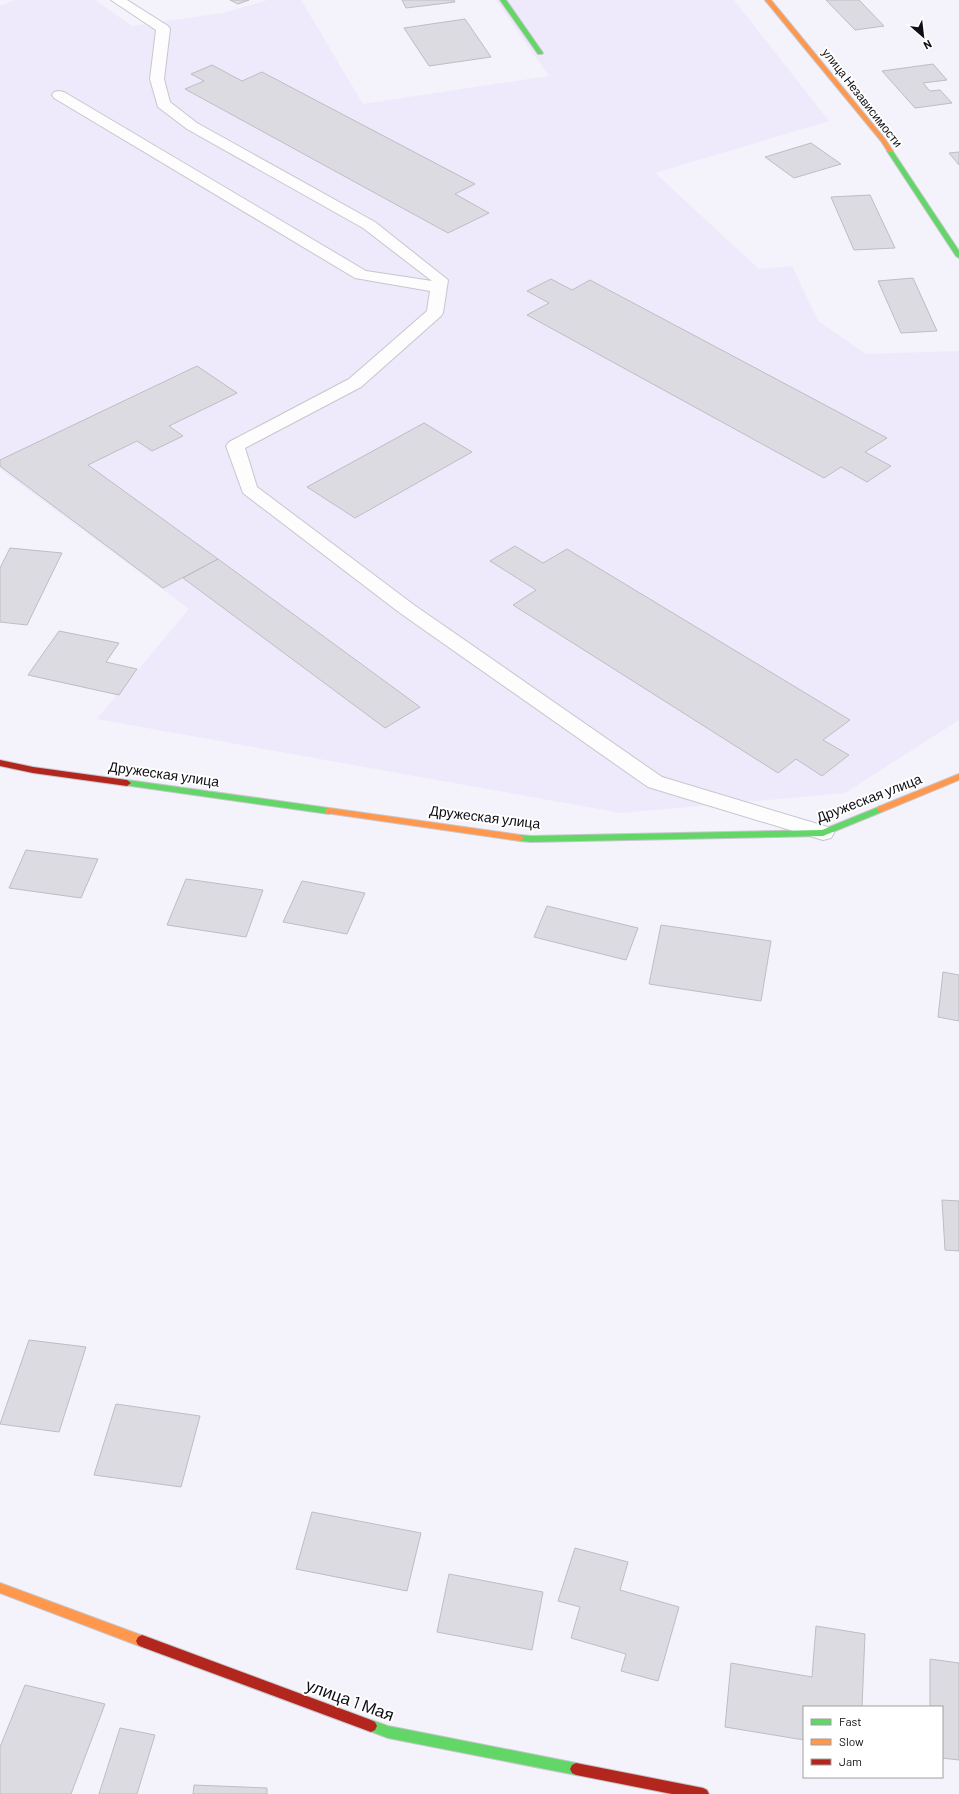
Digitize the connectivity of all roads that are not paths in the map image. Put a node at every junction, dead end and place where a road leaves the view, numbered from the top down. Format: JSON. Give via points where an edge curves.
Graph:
{"nodes":[{"id":1,"x":118,"y":0,"type":"edge"},
{"id":2,"x":503,"y":0,"type":"edge"},
{"id":3,"x":768,"y":0,"type":"edge"},
{"id":4,"x":540,"y":53,"type":"dead end"},
{"id":5,"x":59,"y":95,"type":"dead end"},
{"id":6,"x":959,"y":256,"type":"edge"},
{"id":7,"x":439,"y":288,"type":"junction"},
{"id":8,"x":0,"y":763,"type":"edge"},
{"id":9,"x":959,"y":777,"type":"edge"},
{"id":10,"x":823,"y":833,"type":"junction"},
{"id":11,"x":0,"y":1588,"type":"edge"},
{"id":12,"x":703,"y":1794,"type":"edge"}],
"edges":[{"from":1,"to":7,"type":"lane","via":[[163,30],[157,79],[163,104],[192,126],[369,225],[440,280]]},
{"from":2,"to":4,"type":"street"},
{"from":3,"to":6,"type":"street","name":"улица Независимости","via":[[883,140]]},
{"from":5,"to":7,"type":"lane","via":[[361,275]]},
{"from":7,"to":10,"type":"lane","via":[[435,313],[355,383],[235,446],[249,489],[406,609],[655,782]]},
{"from":8,"to":10,"type":"street","name":"Дружеская улица","via":[[33,770],[531,839]]},
{"from":9,"to":10,"type":"street","name":"Дружеская улица"},
{"from":11,"to":12,"type":"street","name":"улица 1 Мая","via":[[388,1732]]}]}
